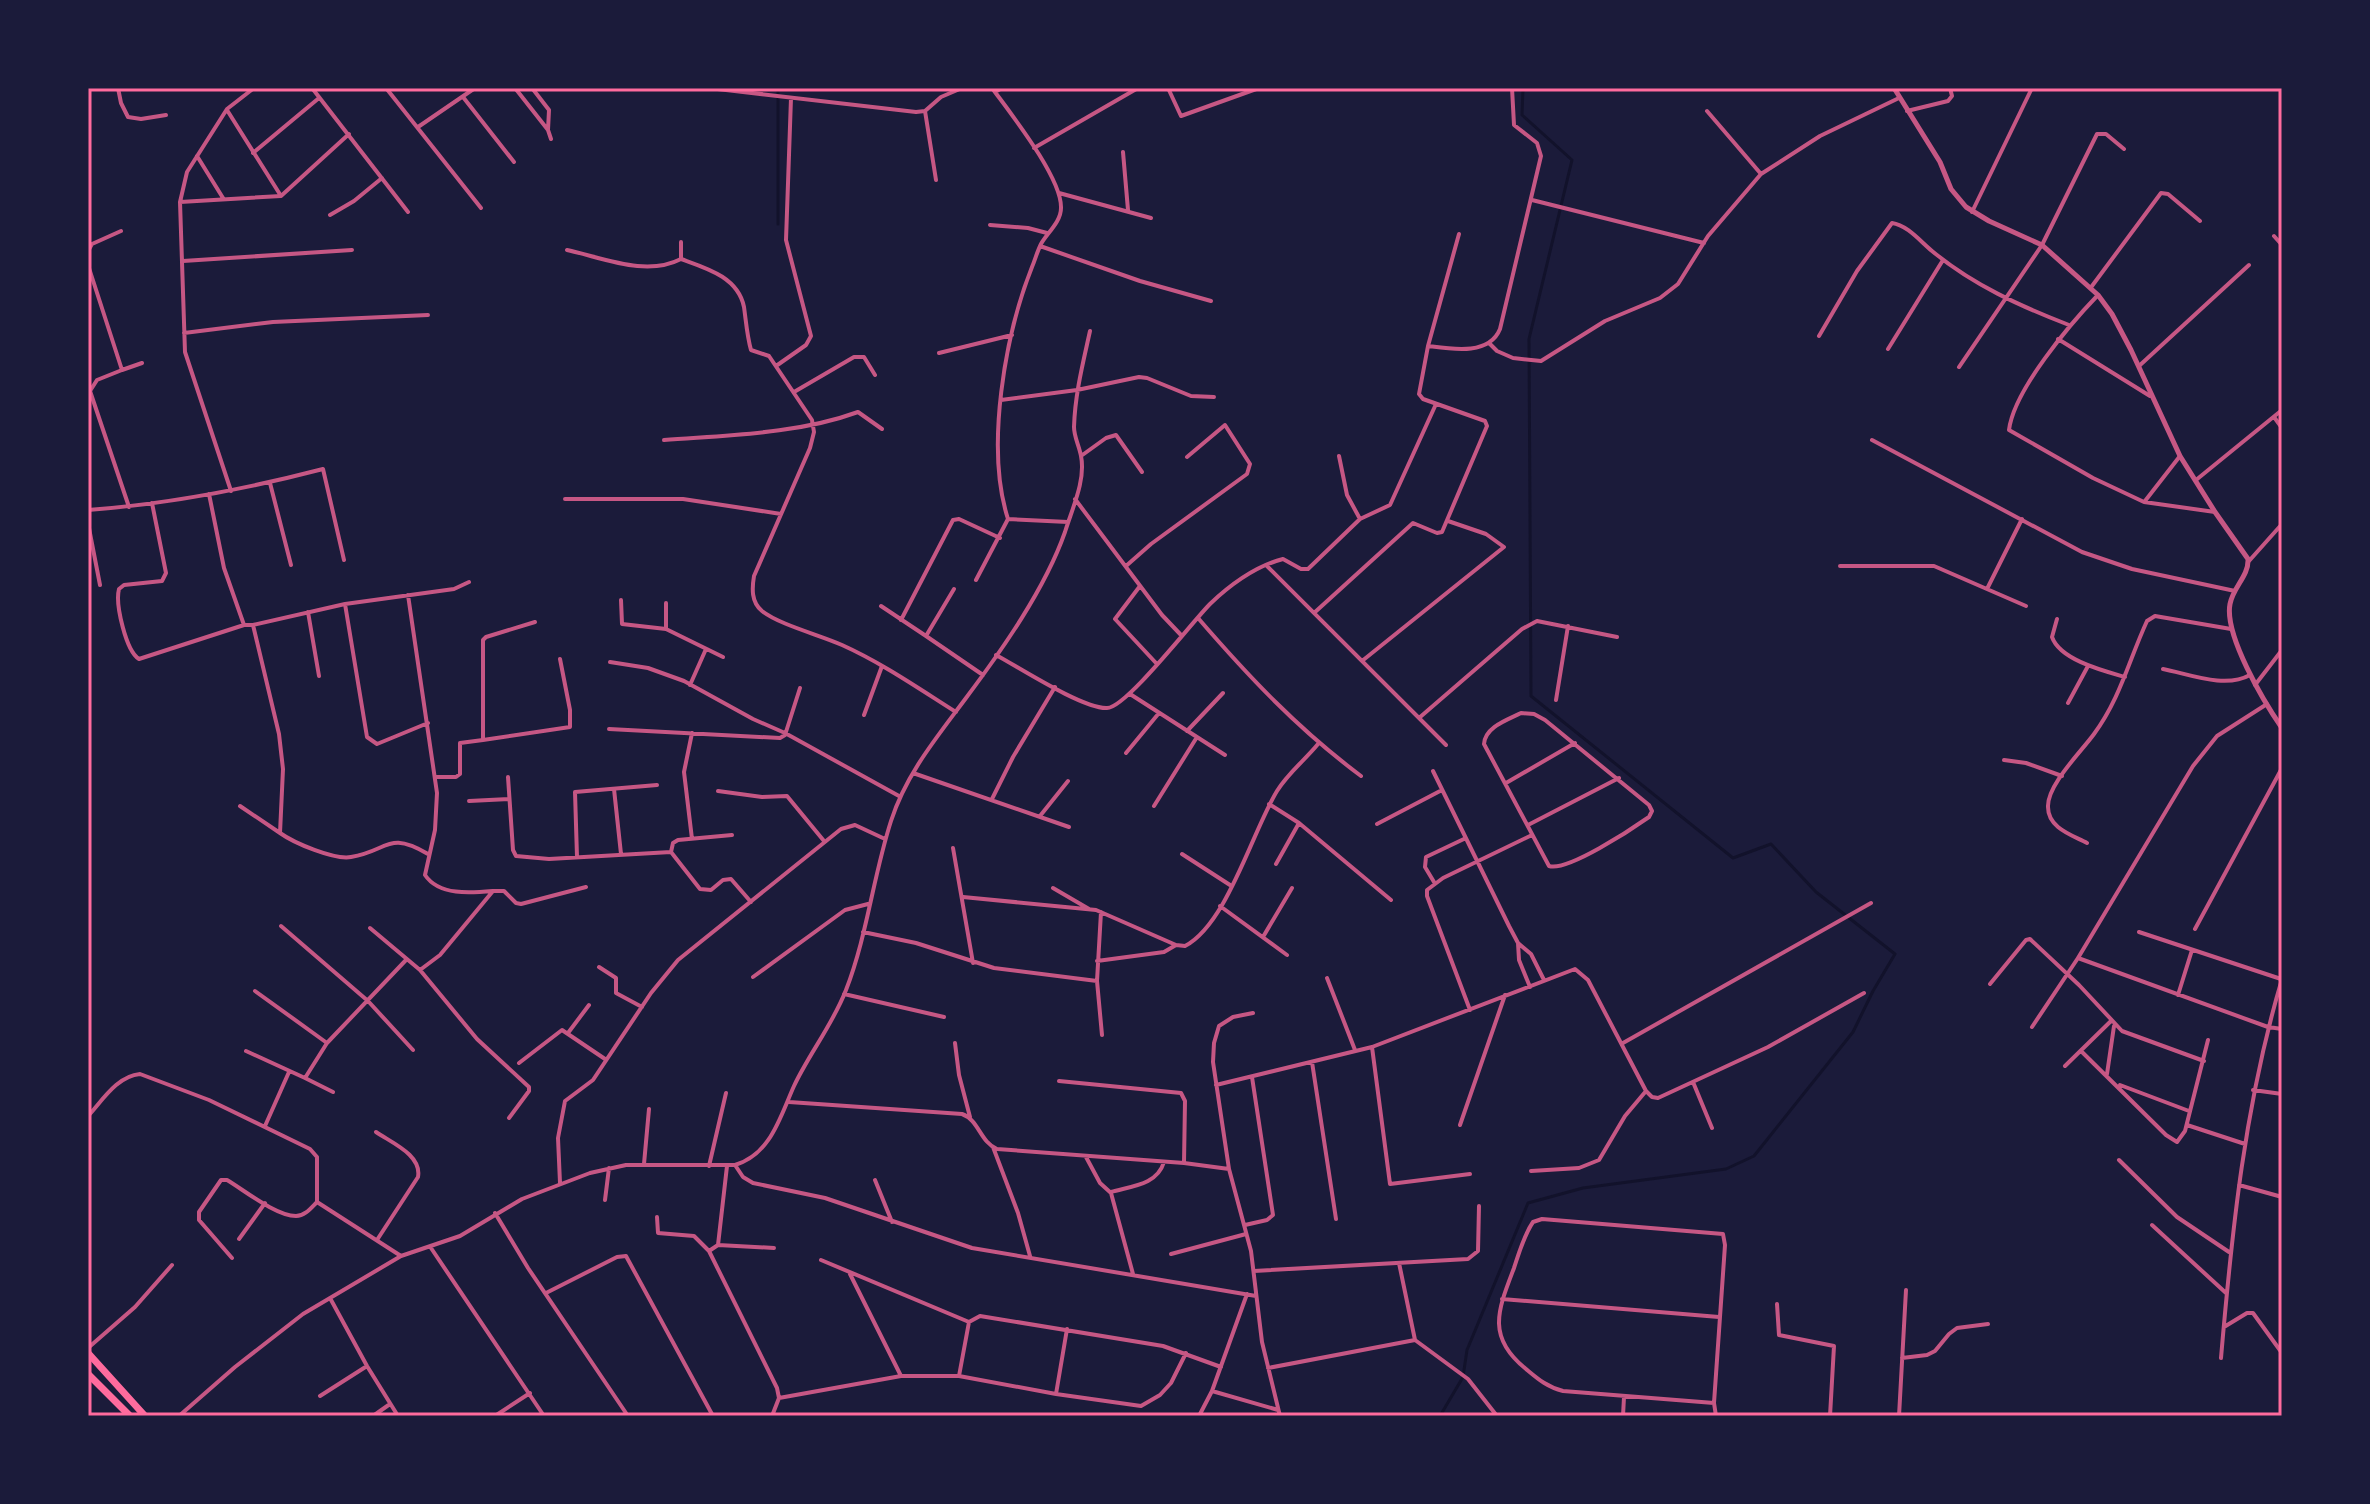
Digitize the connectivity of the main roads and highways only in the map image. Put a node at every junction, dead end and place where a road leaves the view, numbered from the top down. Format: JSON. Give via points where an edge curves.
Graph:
{"nodes":[{"id":1,"x":88,"y":1350,"type":"edge"},
{"id":2,"x":88,"y":1374,"type":"edge"},
{"id":3,"x":130,"y":1416,"type":"edge"},
{"id":4,"x":145,"y":1416,"type":"edge"}],
"edges":[{"from":1,"to":4,"type":"highway"},
{"from":2,"to":3,"type":"highway"}]}
